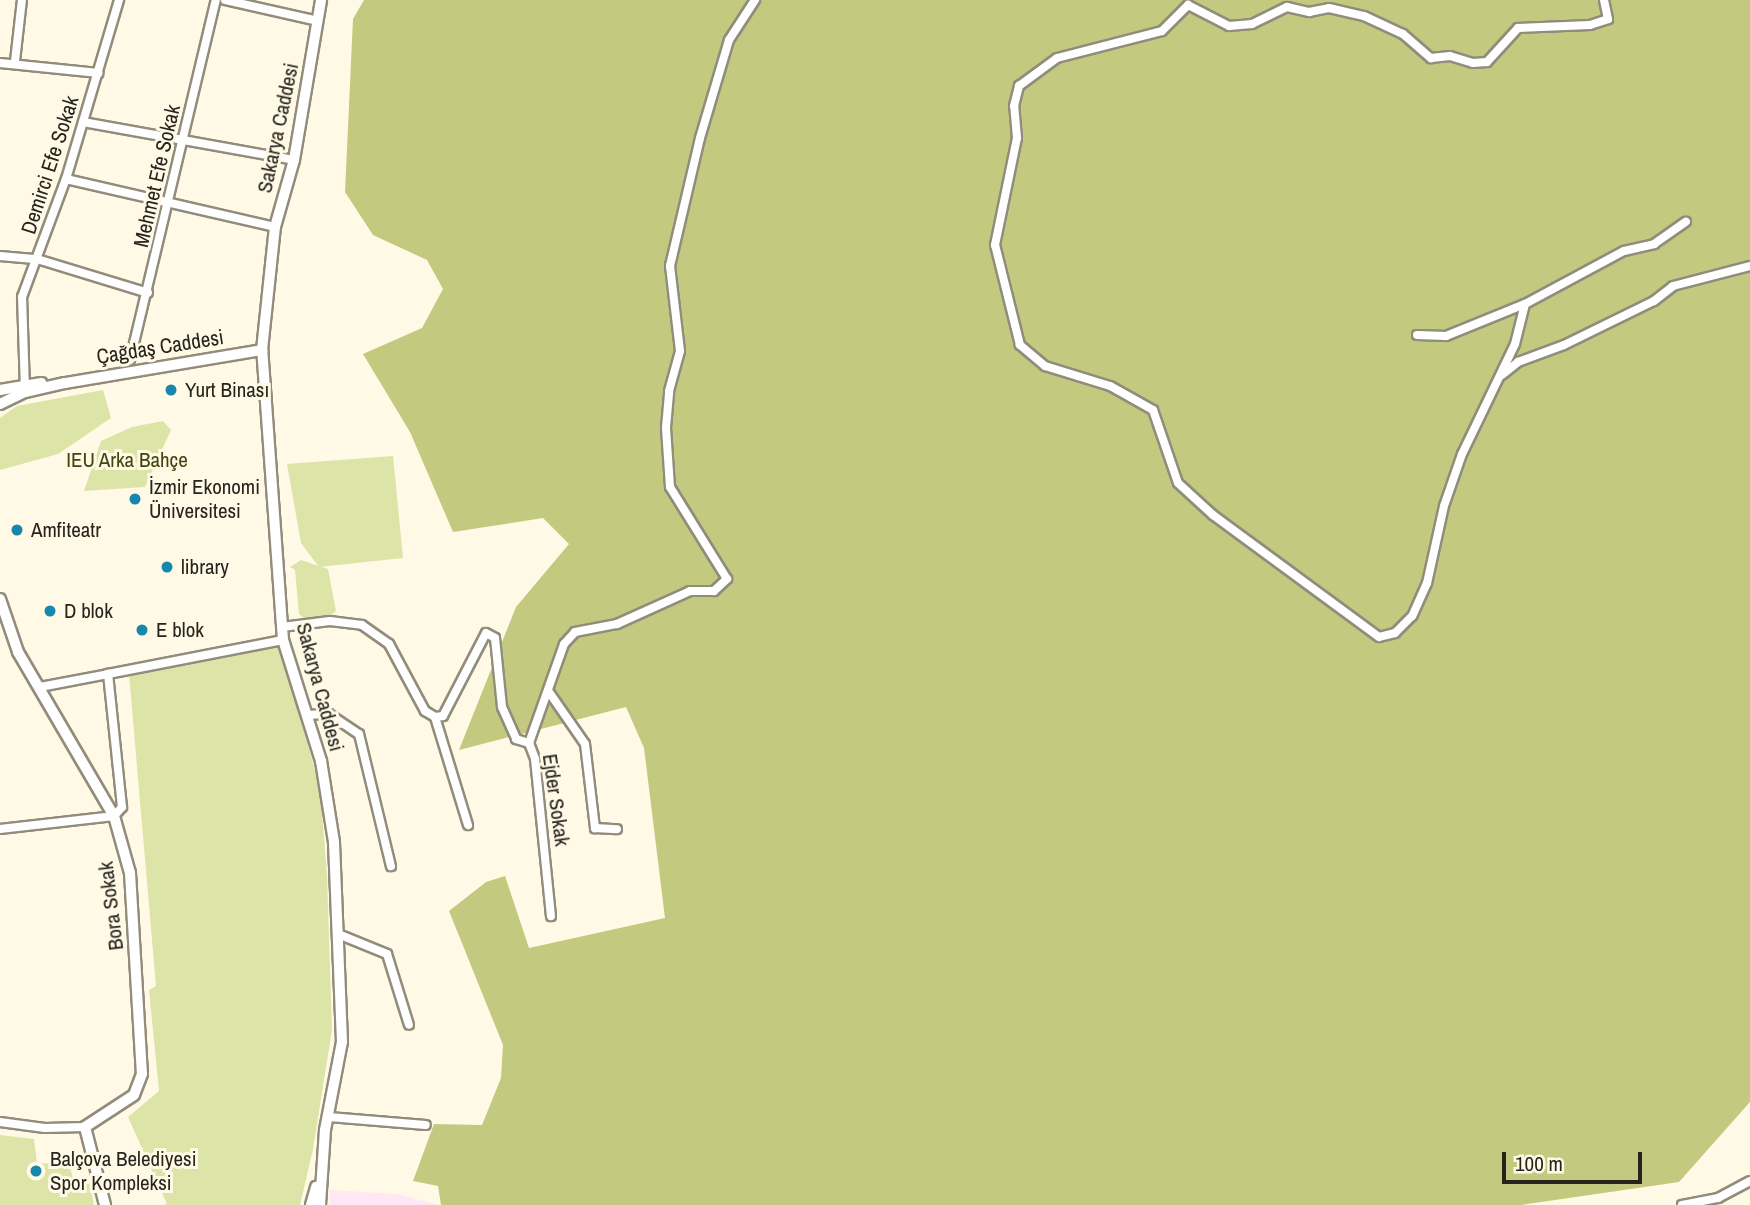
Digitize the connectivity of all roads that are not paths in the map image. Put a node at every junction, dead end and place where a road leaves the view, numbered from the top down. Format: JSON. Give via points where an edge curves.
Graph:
{"nodes":[{"id":1,"x":22,"y":0,"type":"edge"},
{"id":2,"x":119,"y":0,"type":"edge"},
{"id":3,"x":216,"y":0,"type":"edge"},
{"id":4,"x":225,"y":0,"type":"edge"},
{"id":5,"x":321,"y":0,"type":"edge"},
{"id":6,"x":755,"y":0,"type":"edge"},
{"id":7,"x":1604,"y":0,"type":"edge"},
{"id":8,"x":1187,"y":3,"type":"edge"},
{"id":9,"x":318,"y":21,"type":"junction"},
{"id":10,"x":15,"y":61,"type":"junction"},
{"id":11,"x":0,"y":63,"type":"edge"},
{"id":12,"x":98,"y":73,"type":"junction"},
{"id":13,"x":83,"y":122,"type":"junction"},
{"id":14,"x":182,"y":140,"type":"junction"},
{"id":15,"x":294,"y":160,"type":"junction"},
{"id":16,"x":65,"y":179,"type":"junction"},
{"id":17,"x":169,"y":203,"type":"junction"},
{"id":18,"x":1686,"y":222,"type":"dead end"},
{"id":19,"x":275,"y":228,"type":"junction"},
{"id":20,"x":0,"y":256,"type":"edge"},
{"id":21,"x":37,"y":259,"type":"junction"},
{"id":22,"x":1750,"y":267,"type":"edge"},
{"id":23,"x":148,"y":293,"type":"junction"},
{"id":24,"x":1525,"y":304,"type":"junction"},
{"id":25,"x":1417,"y":335,"type":"dead end"},
{"id":26,"x":262,"y":350,"type":"junction"},
{"id":27,"x":130,"y":360,"type":"dead end"},
{"id":28,"x":1498,"y":378,"type":"junction"},
{"id":29,"x":25,"y":388,"type":"junction"},
{"id":30,"x":0,"y":390,"type":"edge"},
{"id":31,"x":0,"y":404,"type":"edge"},
{"id":32,"x":0,"y":599,"type":"edge"},
{"id":33,"x":282,"y":627,"type":"junction"},
{"id":34,"x":283,"y":640,"type":"junction"},
{"id":35,"x":108,"y":674,"type":"junction"},
{"id":36,"x":40,"y":687,"type":"junction"},
{"id":37,"x":549,"y":692,"type":"junction"},
{"id":38,"x":307,"y":715,"type":"junction"},
{"id":39,"x":435,"y":717,"type":"junction"},
{"id":40,"x":529,"y":743,"type":"junction"},
{"id":41,"x":114,"y":816,"type":"junction"},
{"id":42,"x":468,"y":825,"type":"dead end"},
{"id":43,"x":0,"y":829,"type":"edge"},
{"id":44,"x":617,"y":829,"type":"dead end"},
{"id":45,"x":391,"y":866,"type":"dead end"},
{"id":46,"x":551,"y":916,"type":"dead end"},
{"id":47,"x":338,"y":934,"type":"junction"},
{"id":48,"x":409,"y":1025,"type":"dead end"},
{"id":49,"x":329,"y":1116,"type":"junction"},
{"id":50,"x":0,"y":1122,"type":"edge"},
{"id":51,"x":426,"y":1125,"type":"dead end"},
{"id":52,"x":85,"y":1126,"type":"junction"},
{"id":53,"x":320,"y":1178,"type":"junction"},
{"id":54,"x":1750,"y":1181,"type":"edge"},
{"id":55,"x":105,"y":1205,"type":"edge"},
{"id":56,"x":311,"y":1205,"type":"edge"},
{"id":57,"x":320,"y":1205,"type":"edge"},
{"id":58,"x":1682,"y":1205,"type":"edge"}],
"edges":[{"from":1,"to":10,"type":"street"},
{"from":2,"to":12,"type":"street","name":"Demirci Efe Sokak"},
{"from":3,"to":14,"type":"street","name":"Mehmet Efe Sokak"},
{"from":4,"to":9,"type":"street"},
{"from":5,"to":9,"type":"main road","name":"Sakarya Caddesi"},
{"from":6,"to":37,"type":"street","via":[[729,40],[670,267],[680,351],[668,403],[668,478],[687,520],[727,579],[714,591],[690,591],[617,624],[575,632],[564,644]]},
{"from":7,"to":8,"type":"street","via":[[1608,19],[1590,25],[1518,28],[1487,62],[1473,63],[1450,56],[1431,58],[1403,34],[1364,16],[1329,8],[1309,12],[1287,7],[1252,24],[1229,26]]},
{"from":8,"to":28,"type":"street","via":[[1162,32],[1057,58],[1019,86],[1014,106],[1017,138],[995,245],[1020,345],[1045,366],[1110,386],[1153,410],[1178,483],[1213,515],[1379,637],[1395,633],[1412,616],[1462,454]]},
{"from":9,"to":15,"type":"main road","name":"Sakarya Caddesi"},
{"from":10,"to":11,"type":"street"},
{"from":10,"to":12,"type":"street"},
{"from":12,"to":13,"type":"street","name":"Demirci Efe Sokak"},
{"from":13,"to":14,"type":"street"},
{"from":13,"to":16,"type":"street","name":"Demirci Efe Sokak"},
{"from":14,"to":15,"type":"street"},
{"from":14,"to":17,"type":"street","name":"Mehmet Efe Sokak"},
{"from":15,"to":19,"type":"main road","name":"Sakarya Caddesi"},
{"from":16,"to":17,"type":"street"},
{"from":16,"to":21,"type":"street","name":"Demirci Efe Sokak"},
{"from":17,"to":19,"type":"street"},
{"from":17,"to":23,"type":"street","name":"Mehmet Efe Sokak"},
{"from":18,"to":24,"type":"street","via":[[1654,244],[1624,251]]},
{"from":19,"to":26,"type":"main road","name":"Sakarya Caddesi"},
{"from":20,"to":21,"type":"street"},
{"from":21,"to":23,"type":"street"},
{"from":21,"to":29,"type":"street","name":"Demirci Efe Sokak","via":[[22,298]]},
{"from":22,"to":28,"type":"street","via":[[1673,286],[1609,323],[1518,362]]},
{"from":23,"to":27,"type":"street","name":"Mehmet Efe Sokak"},
{"from":24,"to":25,"type":"street","via":[[1446,336]]},
{"from":24,"to":28,"type":"street","via":[[1515,344]]},
{"from":26,"to":29,"type":"main road","name":"Çağdaş Caddesi"},
{"from":26,"to":33,"type":"main road","name":"Sakarya Caddesi"},
{"from":29,"to":30,"type":"main road","name":"Çağdaş Caddesi"},
{"from":29,"to":31,"type":"main road","name":"Çağdaş Caddesi"},
{"from":32,"to":36,"type":"street","name":"Bora Sokak","via":[[18,652]]},
{"from":33,"to":34,"type":"main road","name":"Sakarya Caddesi"},
{"from":33,"to":39,"type":"street","via":[[330,621],[362,625],[389,644],[425,711]]},
{"from":34,"to":35,"type":"street"},
{"from":34,"to":38,"type":"main road","name":"Sakarya Caddesi"},
{"from":35,"to":36,"type":"street"},
{"from":35,"to":41,"type":"street","via":[[122,807]]},
{"from":36,"to":41,"type":"street","name":"Bora Sokak"},
{"from":37,"to":40,"type":"street"},
{"from":37,"to":44,"type":"street","via":[[585,744],[595,828]]},
{"from":38,"to":45,"type":"street","via":[[328,714],[359,734]]},
{"from":38,"to":47,"type":"main road","name":"Sakarya Caddesi","via":[[321,761],[334,842]]},
{"from":39,"to":40,"type":"street","name":"Ejder Sokak","via":[[443,716],[486,633],[495,638],[502,707],[516,739]]},
{"from":39,"to":42,"type":"street"},
{"from":40,"to":46,"type":"street","name":"Ejder Sokak","via":[[543,815]]},
{"from":41,"to":43,"type":"street"},
{"from":41,"to":52,"type":"street","name":"Bora Sokak","via":[[132,886],[142,1074],[134,1095]]},
{"from":47,"to":48,"type":"street","via":[[387,954]]},
{"from":47,"to":49,"type":"main road","name":"Sakarya Caddesi","via":[[342,1042]]},
{"from":49,"to":51,"type":"street"},
{"from":49,"to":53,"type":"main road","name":"Sakarya Caddesi"},
{"from":50,"to":52,"type":"street","via":[[45,1128]]},
{"from":52,"to":55,"type":"street"},
{"from":53,"to":56,"type":"main road","name":"Sakarya Caddesi"},
{"from":53,"to":57,"type":"main road","name":"Sakarya Caddesi"},
{"from":54,"to":58,"type":"street","via":[[1718,1198]]}]}
